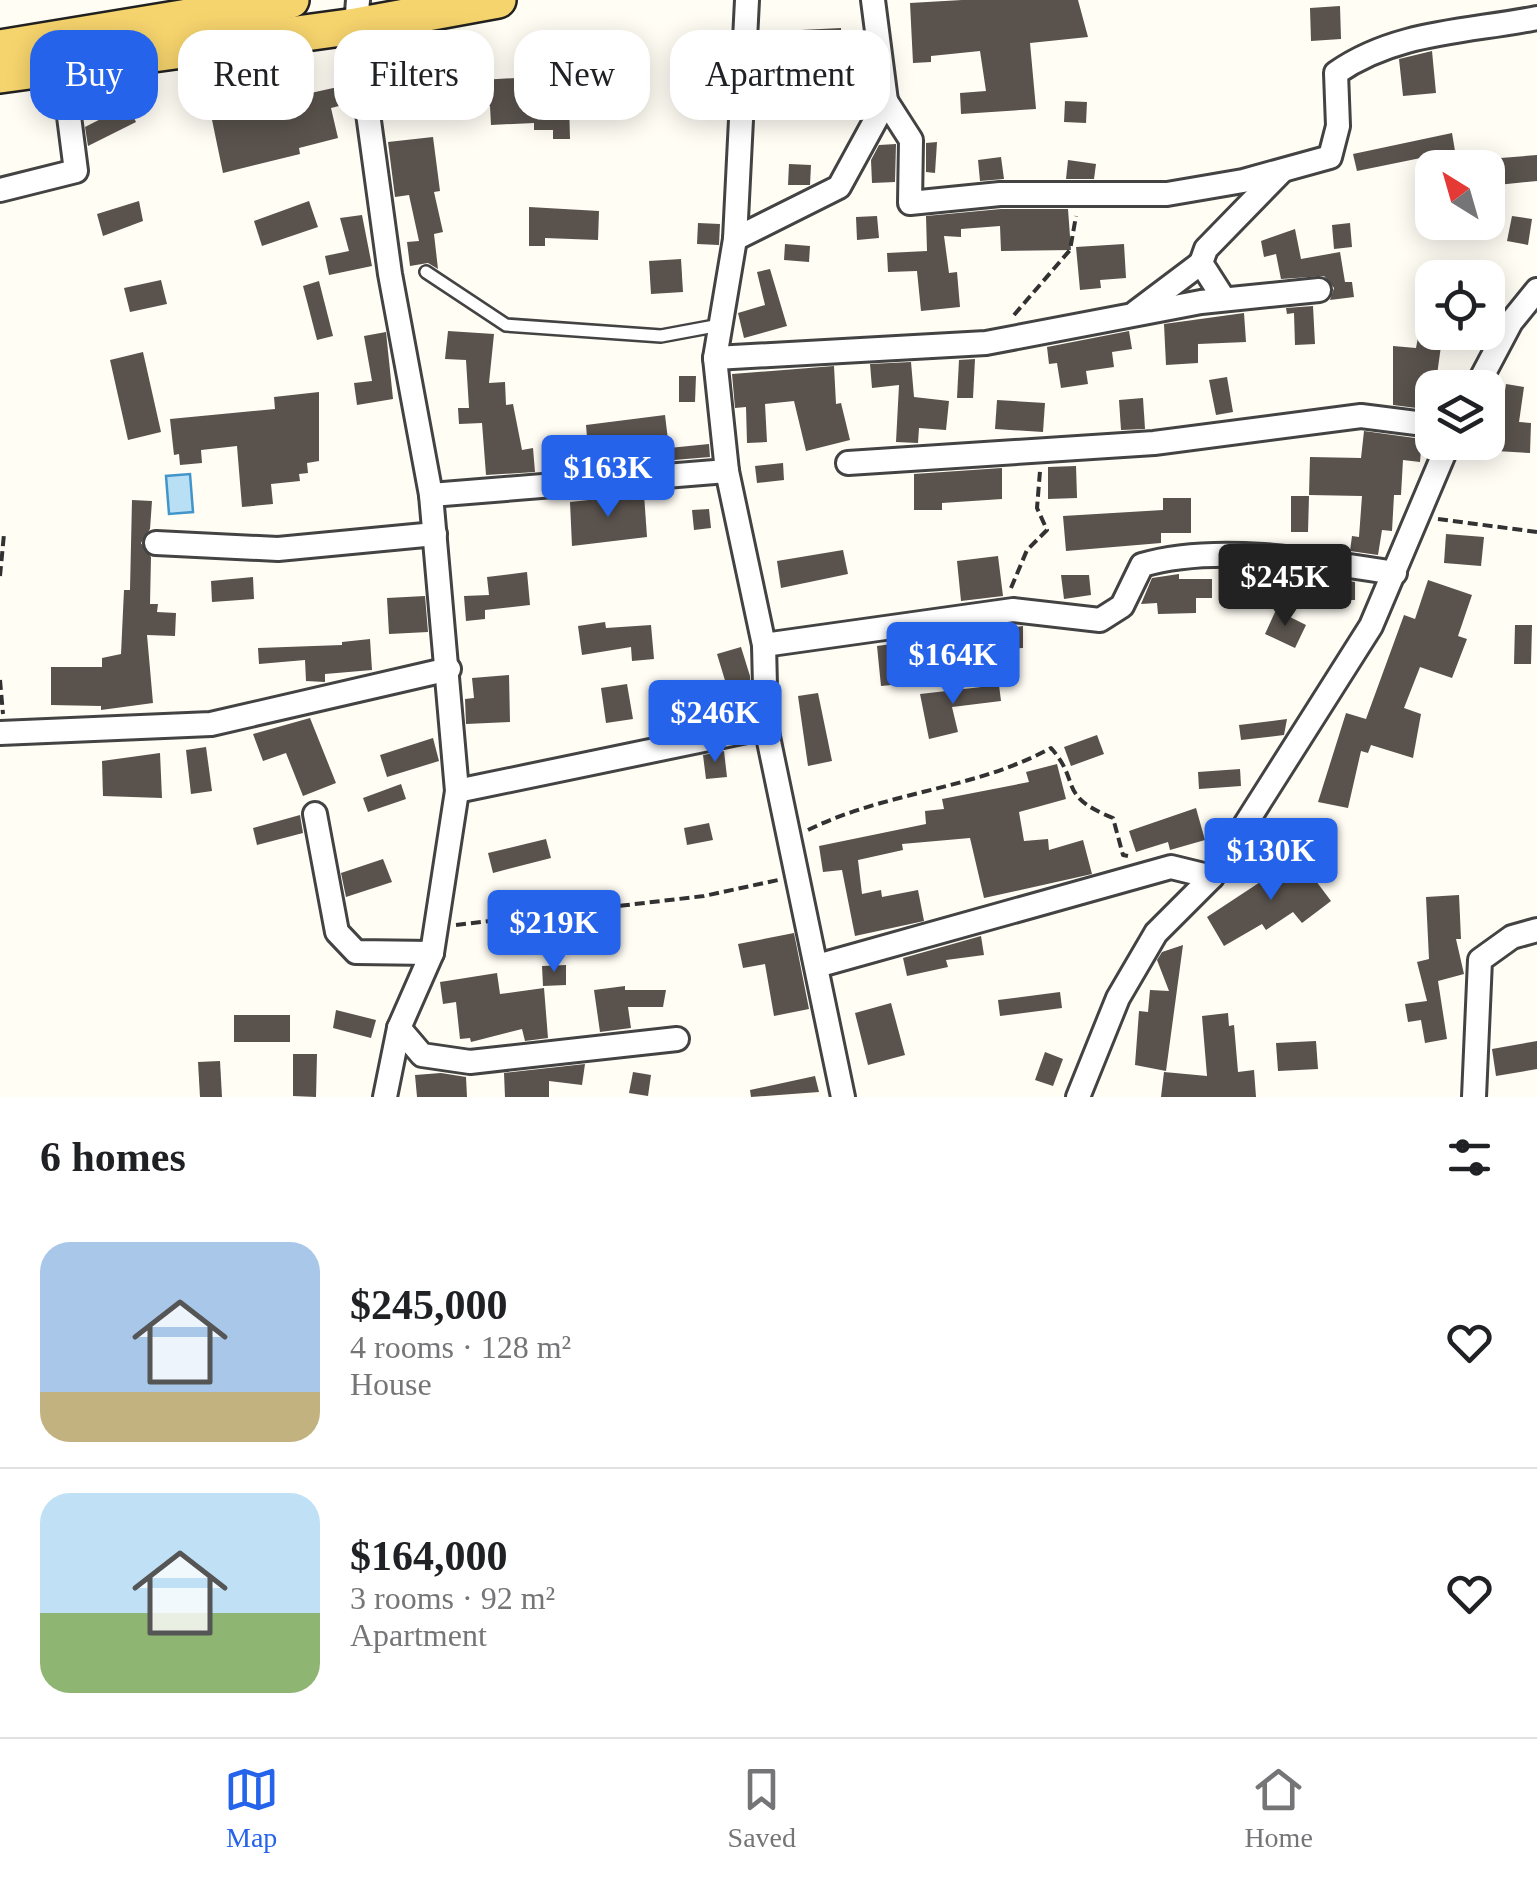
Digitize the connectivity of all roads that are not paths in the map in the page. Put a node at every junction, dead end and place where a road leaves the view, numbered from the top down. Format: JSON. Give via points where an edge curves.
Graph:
{"nodes":[{"id":1,"x":290,"y":0,"type":"edge"},
{"id":2,"x":498,"y":0,"type":"edge"},
{"id":3,"x":747,"y":0,"type":"edge"},
{"id":4,"x":873,"y":0,"type":"edge"},
{"id":5,"x":172,"y":8,"type":"edge"},
{"id":6,"x":357,"y":13,"type":"edge"},
{"id":7,"x":1537,"y":18,"type":"edge"},
{"id":8,"x":877,"y":30,"type":"edge"},
{"id":9,"x":0,"y":48,"type":"edge"},
{"id":10,"x":158,"y":48,"type":"edge"},
{"id":11,"x":30,"y":70,"type":"edge"},
{"id":12,"x":0,"y":74,"type":"edge"},
{"id":13,"x":890,"y":107,"type":"edge"},
{"id":14,"x":69,"y":120,"type":"edge"},
{"id":15,"x":876,"y":120,"type":"edge"},
{"id":16,"x":1283,"y":170,"type":"junction"},
{"id":17,"x":0,"y":190,"type":"edge"},
{"id":18,"x":735,"y":239,"type":"junction"},
{"id":19,"x":1201,"y":263,"type":"junction"},
{"id":20,"x":426,"y":272,"type":"dead end"},
{"id":21,"x":1319,"y":290,"type":"dead end"},
{"id":22,"x":1537,"y":290,"type":"edge"},
{"id":23,"x":1224,"y":299,"type":"junction"},
{"id":24,"x":1132,"y":316,"type":"junction"},
{"id":25,"x":720,"y":325,"type":"junction"},
{"id":26,"x":715,"y":358,"type":"junction"},
{"id":27,"x":1486,"y":370,"type":"edge"},
{"id":28,"x":1415,"y":423,"type":"edge"},
{"id":29,"x":1442,"y":460,"type":"edge"},
{"id":30,"x":848,"y":463,"type":"dead end"},
{"id":31,"x":727,"y":471,"type":"junction"},
{"id":32,"x":432,"y":495,"type":"junction"},
{"id":33,"x":435,"y":534,"type":"junction"},
{"id":34,"x":156,"y":543,"type":"dead end"},
{"id":35,"x":1395,"y":573,"type":"junction"},
{"id":36,"x":764,"y":645,"type":"junction"},
{"id":37,"x":448,"y":669,"type":"junction"},
{"id":38,"x":766,"y":728,"type":"junction"},
{"id":39,"x":3,"y":733,"type":"edge"},
{"id":40,"x":458,"y":791,"type":"junction"},
{"id":41,"x":315,"y":814,"type":"dead end"},
{"id":42,"x":1212,"y":877,"type":"junction"},
{"id":43,"x":1537,"y":930,"type":"edge"},
{"id":44,"x":432,"y":954,"type":"junction"},
{"id":45,"x":817,"y":966,"type":"junction"},
{"id":46,"x":399,"y":1028,"type":"junction"},
{"id":47,"x":676,"y":1040,"type":"dead end"},
{"id":48,"x":385,"y":1097,"type":"edge"},
{"id":49,"x":843,"y":1097,"type":"edge"},
{"id":50,"x":1078,"y":1097,"type":"edge"},
{"id":51,"x":1474,"y":1097,"type":"edge"}],
"edges":[{"from":1,"to":5,"type":"main road"},
{"from":2,"to":6,"type":"main road"},
{"from":3,"to":18,"type":"street"},
{"from":4,"to":8,"type":"street"},
{"from":5,"to":9,"type":"main road"},
{"from":6,"to":10,"type":"main road"},
{"from":6,"to":32,"type":"street","via":[[390,274]]},
{"from":7,"to":16,"type":"street","via":[[1398,40],[1361,56],[1336,73],[1338,126],[1330,156]]},
{"from":11,"to":12,"type":"main road"},
{"from":13,"to":16,"type":"street","via":[[912,140],[910,203],[1000,194],[1168,194]]},
{"from":14,"to":17,"type":"street","via":[[76,172]]},
{"from":15,"to":18,"type":"street","via":[[840,186]]},
{"from":16,"to":19,"type":"street","via":[[1206,248]]},
{"from":18,"to":25,"type":"street"},
{"from":19,"to":23,"type":"street"},
{"from":19,"to":24,"type":"street"},
{"from":20,"to":25,"type":"lane","via":[[506,325],[661,336]]},
{"from":21,"to":23,"type":"street"},
{"from":22,"to":27,"type":"street"},
{"from":23,"to":24,"type":"street"},
{"from":24,"to":26,"type":"street","via":[[986,343]]},
{"from":25,"to":26,"type":"street"},
{"from":26,"to":31,"type":"street"},
{"from":28,"to":30,"type":"street","via":[[1360,416],[1154,443]]},
{"from":29,"to":35,"type":"street"},
{"from":31,"to":32,"type":"street"},
{"from":31,"to":36,"type":"street"},
{"from":32,"to":33,"type":"street"},
{"from":33,"to":34,"type":"street","via":[[278,549]]},
{"from":33,"to":37,"type":"street"},
{"from":35,"to":36,"type":"street","via":[[1319,560],[1167,558],[1142,566],[1122,606],[1100,620],[1002,612]]},
{"from":35,"to":42,"type":"street","via":[[1371,626]]},
{"from":36,"to":38,"type":"street"},
{"from":37,"to":39,"type":"street","via":[[211,724]]},
{"from":37,"to":40,"type":"street"},
{"from":38,"to":40,"type":"street"},
{"from":38,"to":45,"type":"street"},
{"from":40,"to":44,"type":"street"},
{"from":41,"to":44,"type":"street","via":[[337,932],[356,952]]},
{"from":42,"to":45,"type":"street","via":[[1171,867]]},
{"from":42,"to":50,"type":"street","via":[[1156,933],[1118,998]]},
{"from":43,"to":51,"type":"street","via":[[1512,937],[1480,960]]},
{"from":44,"to":46,"type":"street"},
{"from":45,"to":49,"type":"street"},
{"from":46,"to":47,"type":"street","via":[[422,1055],[470,1062]]},
{"from":46,"to":48,"type":"street"}]}
